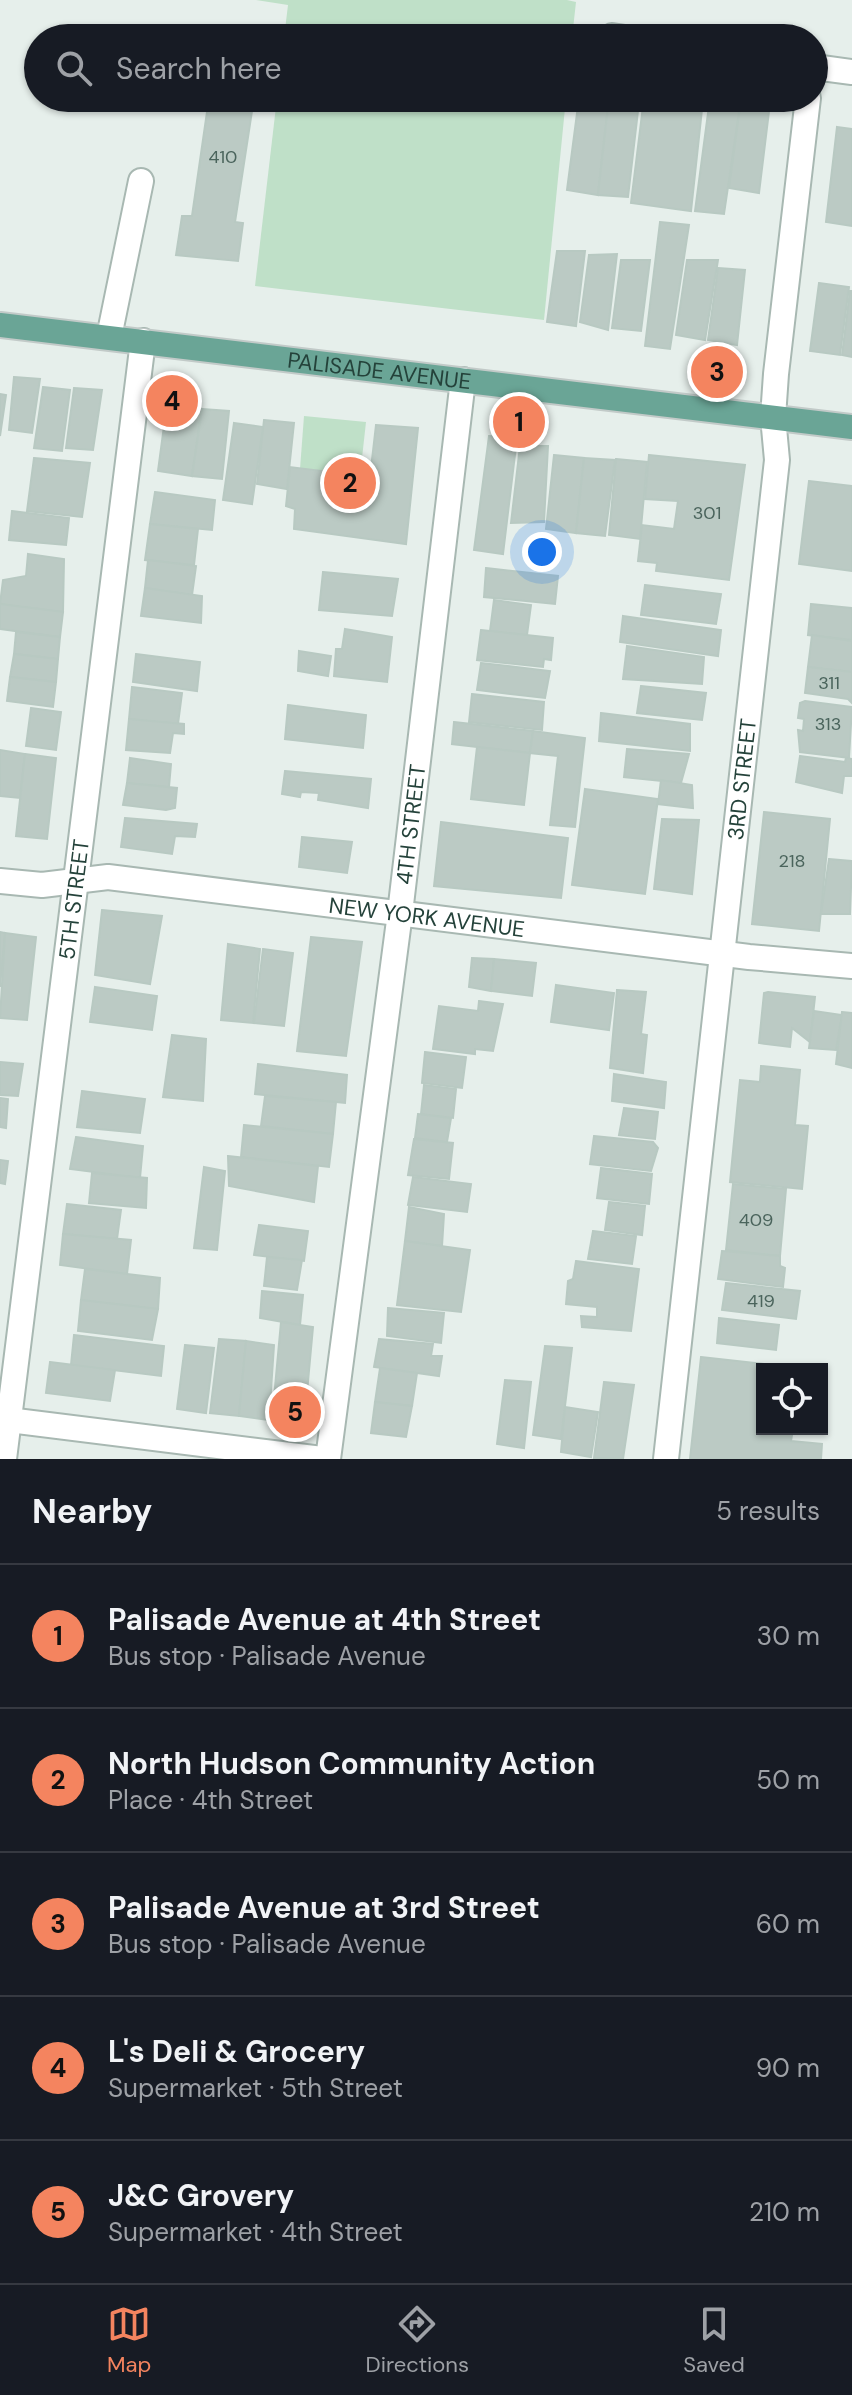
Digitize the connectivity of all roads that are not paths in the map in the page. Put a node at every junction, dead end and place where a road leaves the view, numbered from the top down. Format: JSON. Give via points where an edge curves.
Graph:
{"nodes":[{"id":1,"x":828,"y":69,"type":"edge"},
{"id":2,"x":852,"y":72,"type":"edge"},
{"id":3,"x":806,"y":112,"type":"edge"},
{"id":4,"x":141,"y":181,"type":"dead end"},
{"id":5,"x":0,"y":325,"type":"edge"},
{"id":6,"x":109,"y":337,"type":"junction"},
{"id":7,"x":143,"y":341,"type":"junction"},
{"id":8,"x":463,"y":380,"type":"junction"},
{"id":9,"x":773,"y":417,"type":"junction"},
{"id":10,"x":852,"y":427,"type":"edge"},
{"id":11,"x":0,"y":881,"type":"edge"},
{"id":12,"x":78,"y":881,"type":"junction"},
{"id":13,"x":400,"y":913,"type":"junction"},
{"id":14,"x":724,"y":953,"type":"junction"},
{"id":15,"x":852,"y":966,"type":"edge"},
{"id":16,"x":4,"y":1420,"type":"edge"},
{"id":17,"x":4,"y":1459,"type":"edge"},
{"id":18,"x":325,"y":1459,"type":"edge"},
{"id":19,"x":666,"y":1459,"type":"edge"}],
"edges":[{"from":1,"to":2,"type":"street"},
{"from":3,"to":9,"type":"street","name":"3RD STREET"},
{"from":4,"to":6,"type":"street"},
{"from":5,"to":6,"type":"main road","name":"PALISADE AVENUE"},
{"from":6,"to":7,"type":"main road","name":"PALISADE AVENUE"},
{"from":7,"to":8,"type":"main road","name":"PALISADE AVENUE"},
{"from":7,"to":12,"type":"street","name":"5TH STREET"},
{"from":8,"to":9,"type":"main road","name":"PALISADE AVENUE"},
{"from":8,"to":13,"type":"street","name":"4TH STREET"},
{"from":9,"to":10,"type":"main road","name":"PALISADE AVENUE"},
{"from":9,"to":14,"type":"street","name":"3RD STREET","via":[[777,460]]},
{"from":11,"to":12,"type":"street","name":"NEW YORK AVENUE"},
{"from":12,"to":13,"type":"street","name":"NEW YORK AVENUE","via":[[108,877]]},
{"from":12,"to":16,"type":"street","name":"5TH STREET"},
{"from":13,"to":14,"type":"street","name":"NEW YORK AVENUE"},
{"from":13,"to":18,"type":"street","name":"4TH STREET"},
{"from":14,"to":15,"type":"street","name":"NEW YORK AVENUE"},
{"from":14,"to":19,"type":"street","name":"3RD STREET"},
{"from":16,"to":17,"type":"street","name":"5TH STREET"},
{"from":16,"to":18,"type":"street"}]}
